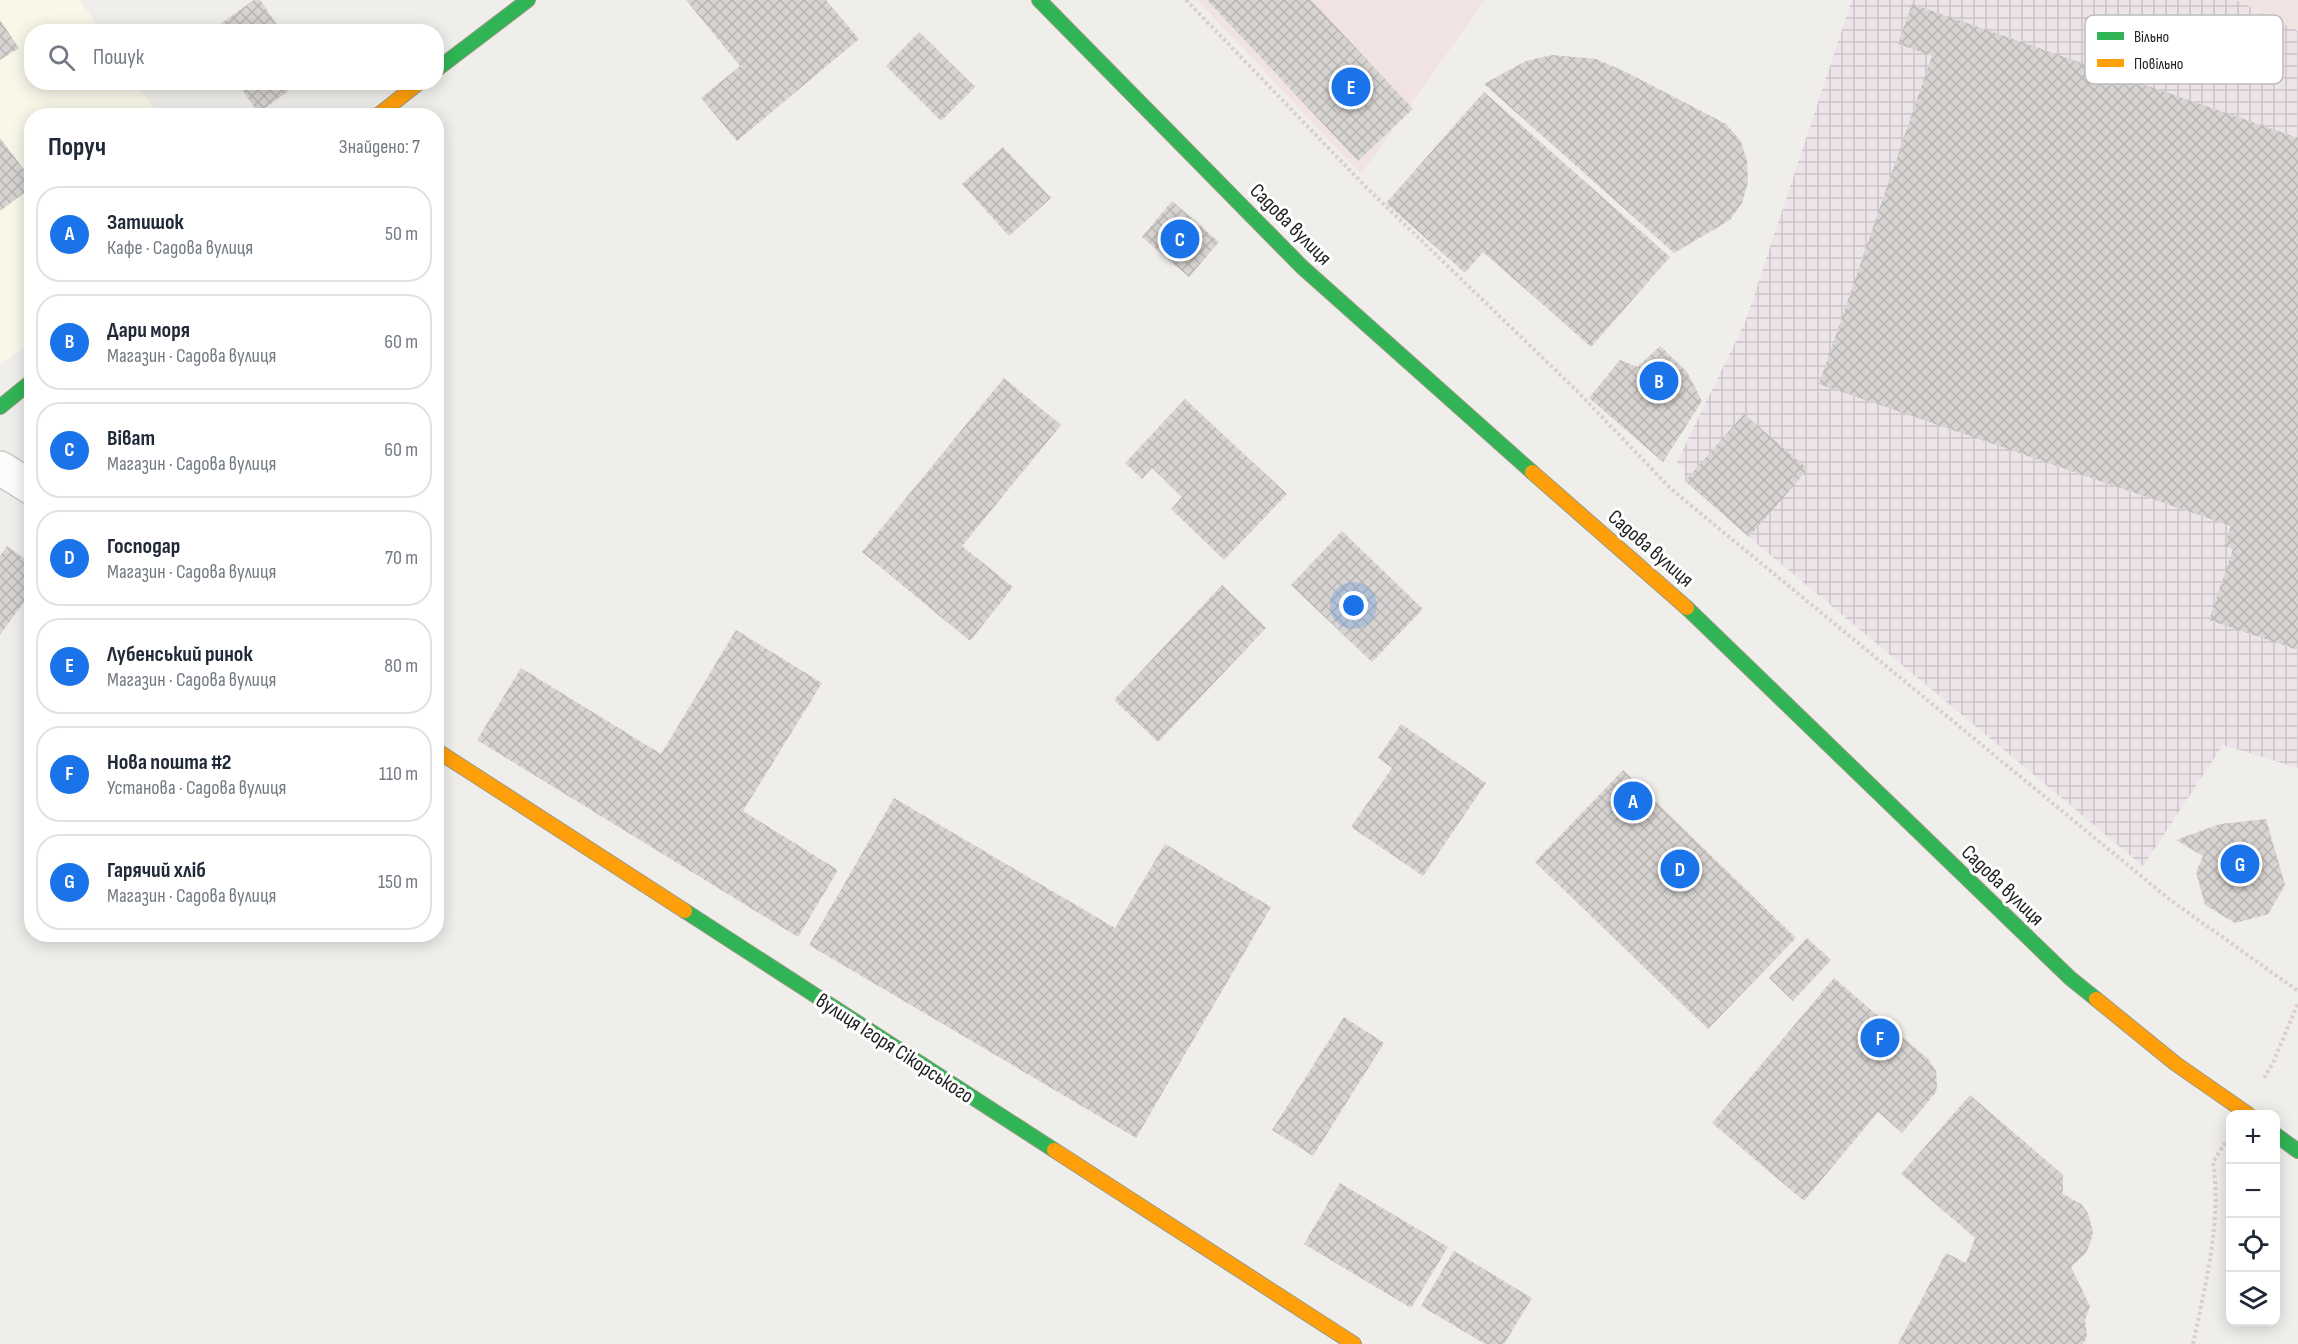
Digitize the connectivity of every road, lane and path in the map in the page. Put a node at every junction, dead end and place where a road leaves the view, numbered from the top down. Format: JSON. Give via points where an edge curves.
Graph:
{"nodes":[{"id":1,"x":528,"y":0,"type":"edge"},
{"id":2,"x":1038,"y":0,"type":"edge"},
{"id":3,"x":1186,"y":0,"type":"edge"},
{"id":4,"x":444,"y":64,"type":"edge"},
{"id":5,"x":410,"y":90,"type":"edge"},
{"id":6,"x":387,"y":108,"type":"edge"},
{"id":7,"x":24,"y":388,"type":"edge"},
{"id":8,"x":0,"y":407,"type":"edge"},
{"id":9,"x":0,"y":468,"type":"edge"},
{"id":10,"x":24,"y":483,"type":"edge"},
{"id":11,"x":444,"y":755,"type":"edge"},
{"id":12,"x":2298,"y":991,"type":"edge"},
{"id":13,"x":2298,"y":1003,"type":"edge"},
{"id":14,"x":2242,"y":1110,"type":"edge"},
{"id":15,"x":2248,"y":1110,"type":"edge"},
{"id":16,"x":2280,"y":1138,"type":"edge"},
{"id":17,"x":2226,"y":1141,"type":"edge"},
{"id":18,"x":2298,"y":1152,"type":"edge"},
{"id":19,"x":1354,"y":1344,"type":"edge"},
{"id":20,"x":2193,"y":1344,"type":"edge"}],
"edges":[{"from":1,"to":4,"type":"main road"},
{"from":2,"to":14,"type":"main road","name":"Садова вулиця","via":[[1302,267],[1684,605],[2070,978],[2176,1064]]},
{"from":3,"to":12,"type":"path","via":[[1367,188],[1579,393],[1671,489],[2169,899]]},
{"from":5,"to":6,"type":"main road"},
{"from":7,"to":8,"type":"main road"},
{"from":9,"to":10,"type":"street"},
{"from":11,"to":19,"type":"main road","name":"вулиця Ігоря Сікорського"},
{"from":13,"to":15,"type":"path"},
{"from":16,"to":18,"type":"main road"},
{"from":17,"to":20,"type":"path","via":[[2213,1162],[2212,1256]]}]}
